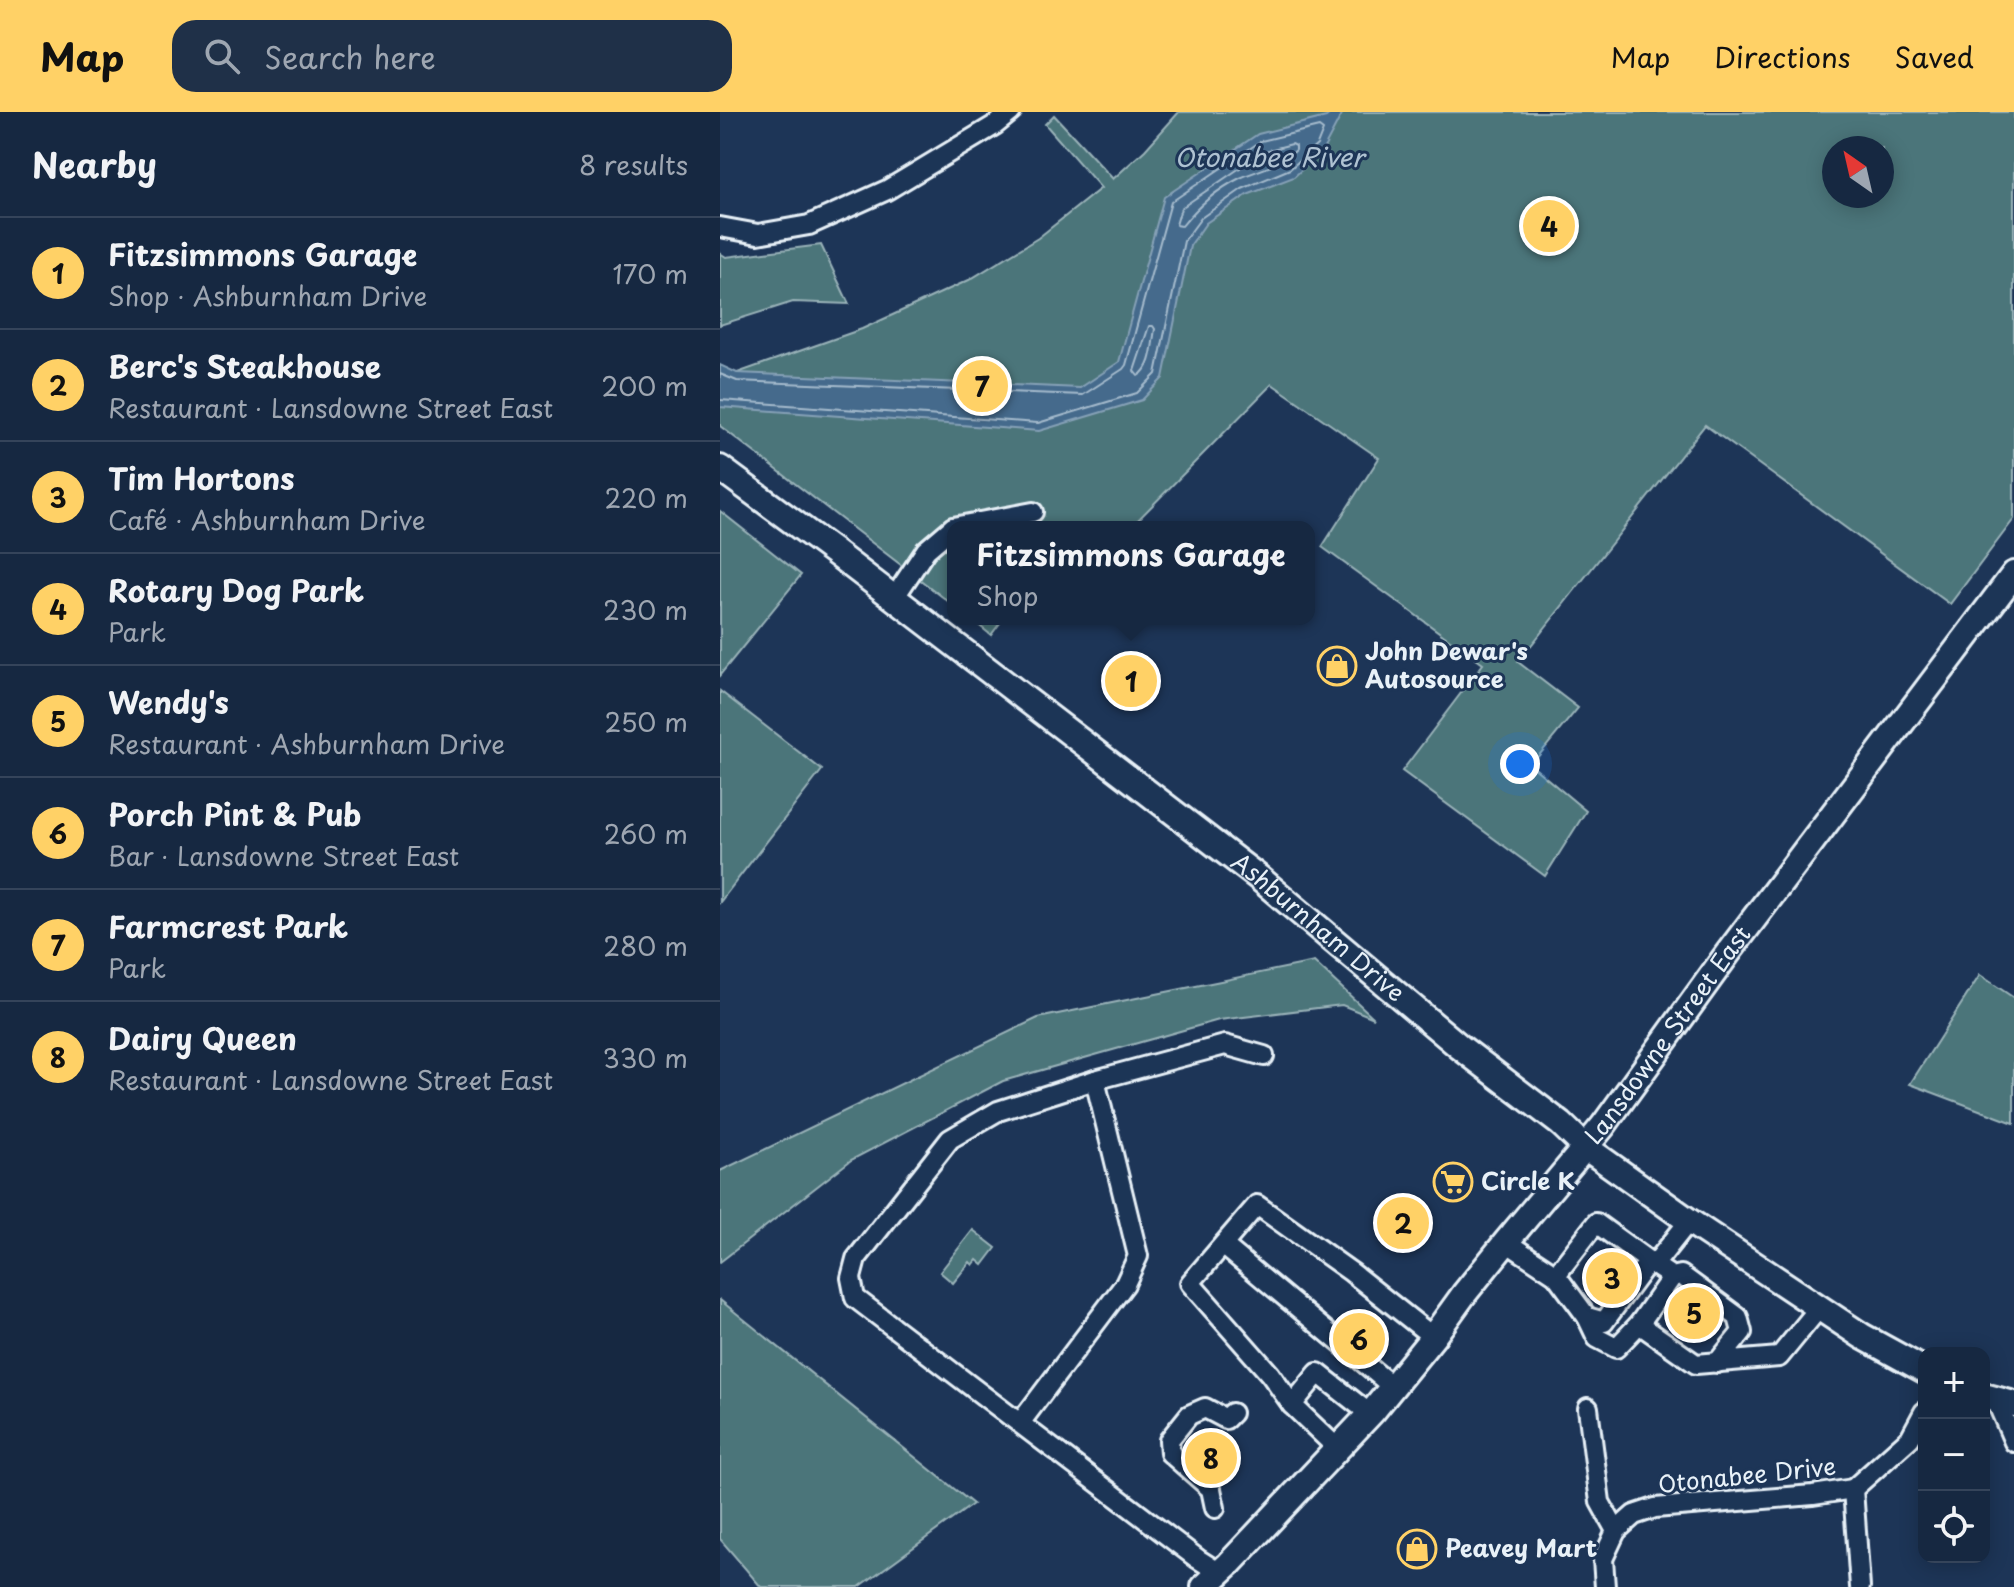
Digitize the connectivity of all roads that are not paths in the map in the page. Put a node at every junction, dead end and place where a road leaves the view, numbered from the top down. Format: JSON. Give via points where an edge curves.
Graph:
{"nodes":[{"id":1,"x":1011,"y":112,"type":"edge"},
{"id":2,"x":720,"y":227,"type":"edge"},
{"id":3,"x":720,"y":468,"type":"edge"},
{"id":4,"x":1033,"y":512,"type":"dead end"},
{"id":5,"x":985,"y":521,"type":"edge"},
{"id":6,"x":947,"y":532,"type":"edge"},
{"id":7,"x":2014,"y":574,"type":"edge"},
{"id":8,"x":894,"y":598,"type":"junction"},
{"id":9,"x":1264,"y":1056,"type":"dead end"},
{"id":10,"x":1095,"y":1080,"type":"junction"},
{"id":11,"x":1585,"y":1147,"type":"junction"},
{"id":12,"x":1689,"y":1221,"type":"junction"},
{"id":13,"x":1506,"y":1242,"type":"junction"},
{"id":14,"x":1223,"y":1245,"type":"junction"},
{"id":15,"x":1652,"y":1263,"type":"junction"},
{"id":16,"x":1556,"y":1275,"type":"junction"},
{"id":17,"x":1672,"y":1277,"type":"junction"},
{"id":18,"x":1819,"y":1308,"type":"junction"},
{"id":19,"x":1587,"y":1317,"type":"junction"},
{"id":20,"x":1639,"y":1324,"type":"junction"},
{"id":21,"x":1433,"y":1337,"type":"junction"},
{"id":22,"x":1717,"y":1363,"type":"junction"},
{"id":23,"x":1918,"y":1367,"type":"edge"},
{"id":24,"x":1393,"y":1387,"type":"junction"},
{"id":25,"x":1998,"y":1400,"type":"edge"},
{"id":26,"x":1292,"y":1405,"type":"junction"},
{"id":27,"x":1588,"y":1408,"type":"dead end"},
{"id":28,"x":1232,"y":1413,"type":"dead end"},
{"id":29,"x":1370,"y":1414,"type":"junction"},
{"id":30,"x":1920,"y":1419,"type":"edge"},
{"id":31,"x":1020,"y":1423,"type":"junction"},
{"id":32,"x":2014,"y":1442,"type":"edge"},
{"id":33,"x":1337,"y":1448,"type":"junction"},
{"id":34,"x":1853,"y":1489,"type":"junction"},
{"id":35,"x":1215,"y":1508,"type":"dead end"},
{"id":36,"x":1616,"y":1531,"type":"junction"},
{"id":37,"x":1212,"y":1580,"type":"edge"},
{"id":38,"x":1605,"y":1587,"type":"edge"},
{"id":39,"x":1860,"y":1587,"type":"edge"}],
"edges":[{"from":1,"to":2,"type":"street","via":[[887,190],[809,225],[758,234]]},
{"from":3,"to":8,"type":"main road","name":"Ashburnham Drive"},
{"from":4,"to":5,"type":"street"},
{"from":6,"to":8,"type":"street","via":[[926,550]]},
{"from":7,"to":11,"type":"main road","name":"Lansdowne Street East"},
{"from":8,"to":11,"type":"main road","name":"Ashburnham Drive","via":[[1258,877]]},
{"from":9,"to":10,"type":"street","via":[[1225,1045]]},
{"from":10,"to":31,"type":"street","via":[[1138,1256],[1125,1284]]},
{"from":10,"to":31,"type":"street","via":[[998,1111],[950,1139],[856,1259],[851,1278],[855,1298]]},
{"from":11,"to":12,"type":"main road","name":"Ashburnham Drive"},
{"from":11,"to":13,"type":"main road","name":"Lansdowne Street East"},
{"from":12,"to":15,"type":"street"},
{"from":12,"to":18,"type":"main road","name":"Ashburnham Drive"},
{"from":13,"to":16,"type":"street"},
{"from":13,"to":21,"type":"main road","name":"Lansdowne Street East"},
{"from":14,"to":21,"type":"street","via":[[1257,1205]]},
{"from":14,"to":24,"type":"street"},
{"from":14,"to":26,"type":"street","via":[[1190,1283]]},
{"from":15,"to":16,"type":"street","via":[[1596,1223]]},
{"from":15,"to":17,"type":"street"},
{"from":15,"to":19,"type":"street","via":[[1604,1322]]},
{"from":16,"to":19,"type":"street"},
{"from":17,"to":20,"type":"street"},
{"from":17,"to":22,"type":"street","via":[[1681,1275],[1738,1317],[1742,1332]]},
{"from":18,"to":22,"type":"street","via":[[1779,1357]]},
{"from":18,"to":23,"type":"main road","name":"Ashburnham Drive"},
{"from":19,"to":20,"type":"street","via":[[1597,1338],[1616,1348]]},
{"from":20,"to":22,"type":"street","via":[[1696,1364]]},
{"from":21,"to":24,"type":"main road","name":"Lansdowne Street East"},
{"from":24,"to":29,"type":"main road","name":"Lansdowne Street East"},
{"from":25,"to":32,"type":"street"},
{"from":26,"to":29,"type":"street","via":[[1318,1373]]},
{"from":26,"to":33,"type":"street"},
{"from":27,"to":36,"type":"street","via":[[1600,1502]]},
{"from":28,"to":35,"type":"street","via":[[1226,1419],[1205,1408],[1189,1415],[1169,1440],[1170,1453],[1211,1489]]},
{"from":29,"to":33,"type":"main road","name":"Lansdowne Street East"},
{"from":30,"to":34,"type":"street","via":[[1910,1438]]},
{"from":31,"to":37,"type":"street","via":[[1185,1549]]},
{"from":33,"to":37,"type":"main road","name":"Lansdowne Street East"},
{"from":34,"to":36,"type":"street","name":"Otonabee Drive","via":[[1655,1508],[1634,1515]]},
{"from":34,"to":39,"type":"street"},
{"from":36,"to":38,"type":"street","via":[[1603,1559]]}]}
